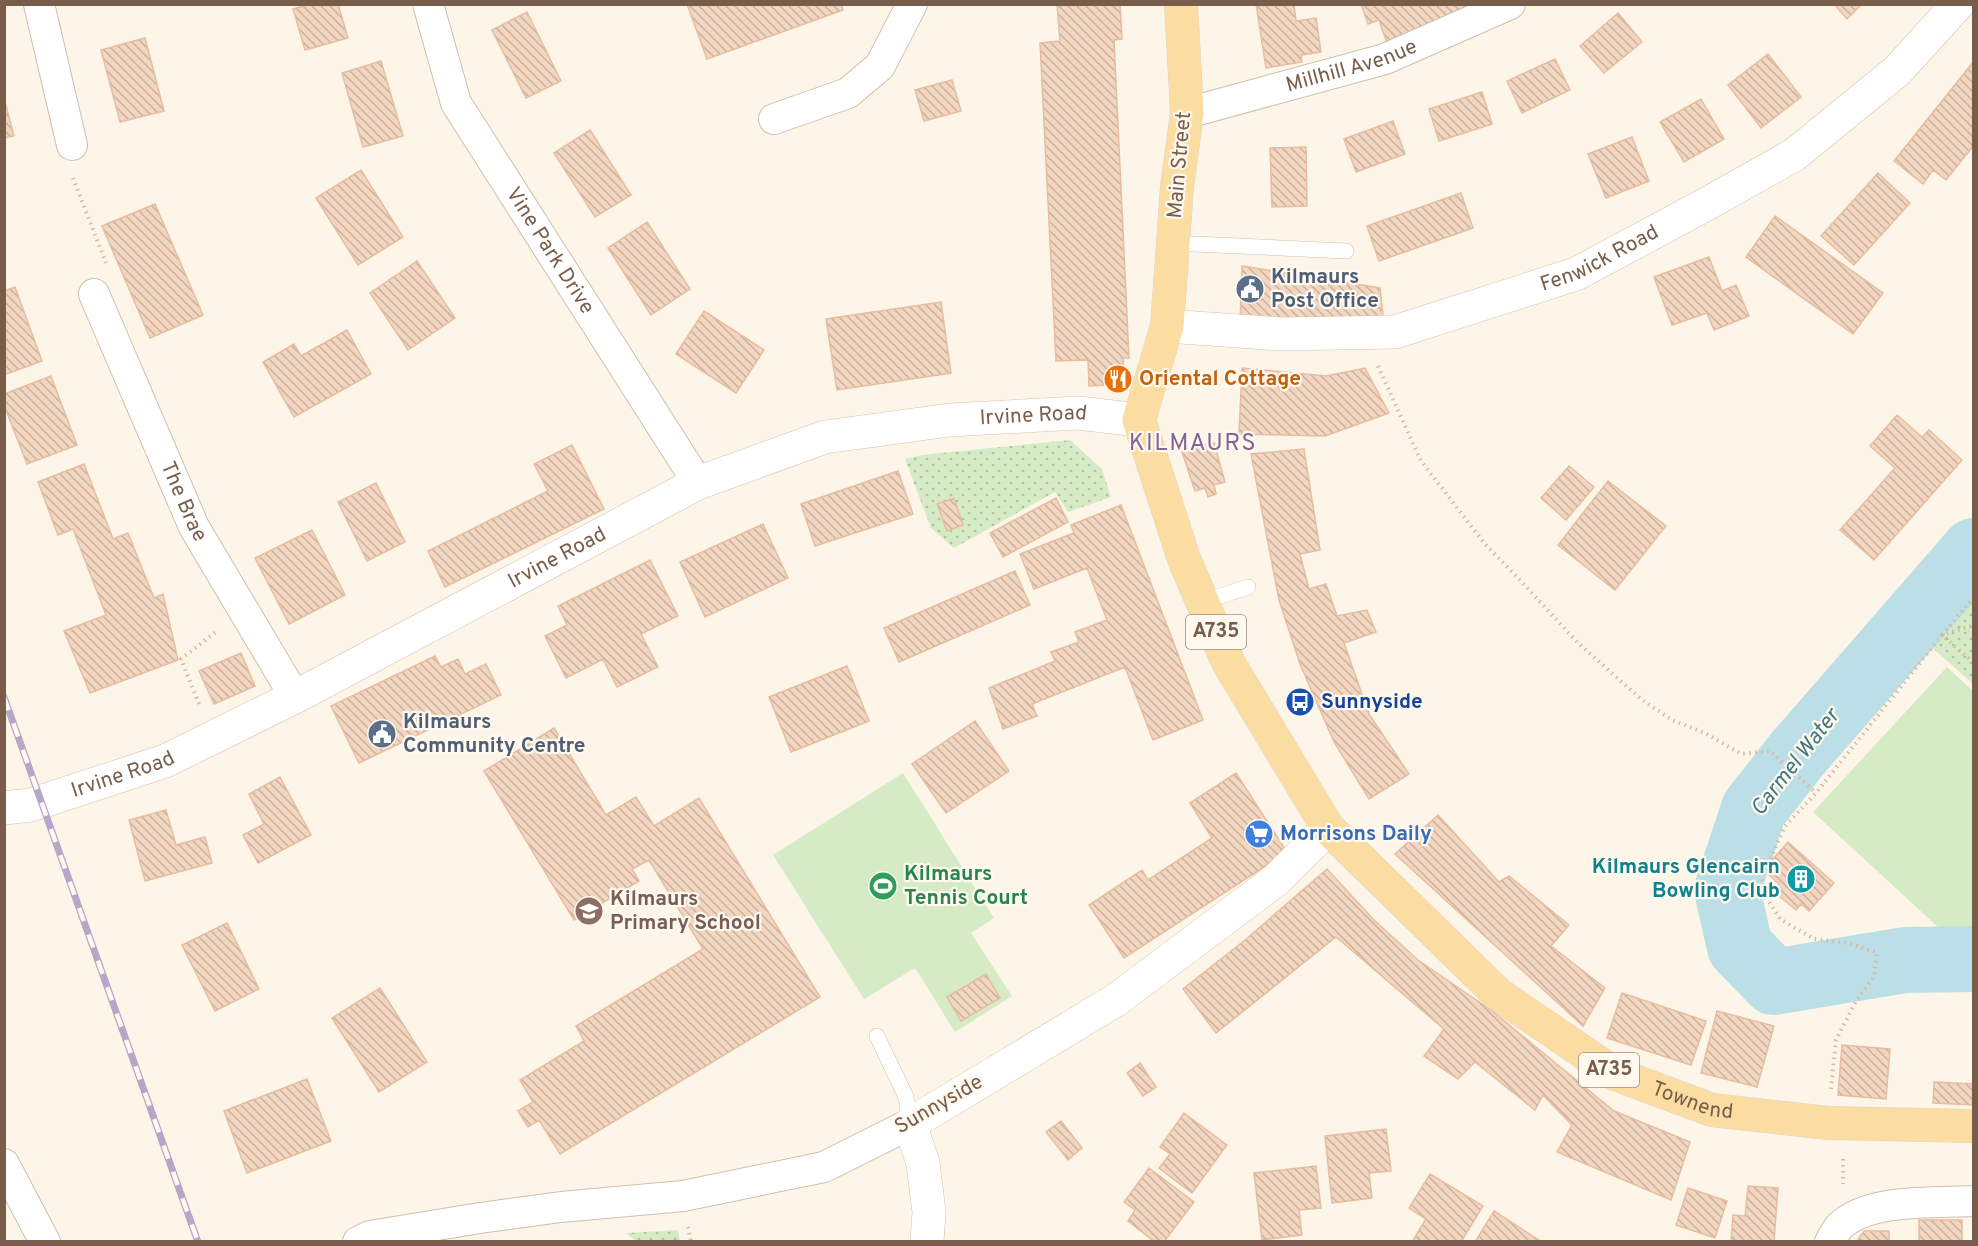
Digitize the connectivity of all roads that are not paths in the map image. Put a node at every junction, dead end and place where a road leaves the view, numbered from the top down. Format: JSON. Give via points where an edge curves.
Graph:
{"nodes":[{"id":1,"x":39,"y":4,"type":"edge"},
{"id":2,"x":428,"y":4,"type":"edge"},
{"id":3,"x":912,"y":4,"type":"edge"},
{"id":4,"x":1181,"y":4,"type":"edge"},
{"id":5,"x":1510,"y":4,"type":"edge"},
{"id":6,"x":1958,"y":4,"type":"edge"},
{"id":7,"x":1187,"y":113,"type":"junction"},
{"id":8,"x":774,"y":119,"type":"dead end"},
{"id":9,"x":72,"y":145,"type":"road end"},
{"id":10,"x":1173,"y":243,"type":"junction"},
{"id":11,"x":1346,"y":250,"type":"dead end"},
{"id":12,"x":94,"y":294,"type":"road end"},
{"id":13,"x":1167,"y":326,"type":"junction"},
{"id":14,"x":1139,"y":420,"type":"junction"},
{"id":15,"x":698,"y":483,"type":"junction"},
{"id":16,"x":1248,"y":587,"type":"dead end"},
{"id":17,"x":1202,"y":602,"type":"junction"},
{"id":18,"x":296,"y":697,"type":"junction"},
{"id":19,"x":4,"y":808,"type":"edge"},
{"id":20,"x":1328,"y":828,"type":"junction"},
{"id":21,"x":877,"y":1036,"type":"dead end"},
{"id":22,"x":910,"y":1124,"type":"junction"},
{"id":23,"x":1973,"y":1128,"type":"edge"},
{"id":24,"x":4,"y":1164,"type":"edge"},
{"id":25,"x":1974,"y":1201,"type":"edge"},
{"id":26,"x":481,"y":1230,"type":"edge"},
{"id":27,"x":1839,"y":1231,"type":"edge"},
{"id":28,"x":45,"y":1242,"type":"edge"},
{"id":29,"x":358,"y":1242,"type":"edge"},
{"id":30,"x":927,"y":1242,"type":"edge"}],
"edges":[{"from":1,"to":9,"type":"street"},
{"from":2,"to":15,"type":"street","name":"Vine Park Drive","via":[[456,103]]},
{"from":3,"to":8,"type":"street","via":[[880,66],[848,93]]},
{"from":4,"to":7,"type":"main road","name":"Main Street"},
{"from":5,"to":7,"type":"street","name":"Millhill Avenue","via":[[1385,59]]},
{"from":6,"to":13,"type":"main road","name":"Fenwick Road","via":[[1897,71],[1794,155],[1576,274],[1395,332],[1281,334]]},
{"from":7,"to":10,"type":"main road","name":"Main Street"},
{"from":10,"to":11,"type":"lane"},
{"from":10,"to":13,"type":"main road","name":"Main Street"},
{"from":12,"to":18,"type":"street","name":"The Brae","via":[[194,527]]},
{"from":13,"to":14,"type":"main road","name":"Main Street"},
{"from":14,"to":15,"type":"main road","name":"Irvine Road","via":[[1078,413],[950,420],[870,431],[825,438]]},
{"from":14,"to":17,"type":"main road","number":"A735","via":[[1184,560]]},
{"from":15,"to":18,"type":"main road","name":"Irvine Road"},
{"from":16,"to":17,"type":"lane"},
{"from":17,"to":20,"type":"main road","number":"A735","via":[[1228,662]]},
{"from":18,"to":19,"type":"main road","name":"Irvine Road","via":[[165,761],[31,805]]},
{"from":20,"to":22,"type":"main road","name":"Sunnyside","via":[[1276,880],[1116,1000]]},
{"from":20,"to":23,"type":"main road","name":"Townend","number":"A735","via":[[1498,994],[1615,1074],[1712,1110],[1836,1123]]},
{"from":21,"to":22,"type":"lane","via":[[906,1097]]},
{"from":22,"to":26,"type":"street","name":"Sunnyside","via":[[825,1167],[683,1196],[561,1207]]},
{"from":22,"to":30,"type":"main road","via":[[923,1163],[929,1212]]},
{"from":24,"to":28,"type":"street"},
{"from":25,"to":27,"type":"street","via":[[1883,1206],[1857,1213]]},
{"from":26,"to":29,"type":"street","name":"Sunnyside","via":[[370,1236]]}]}
